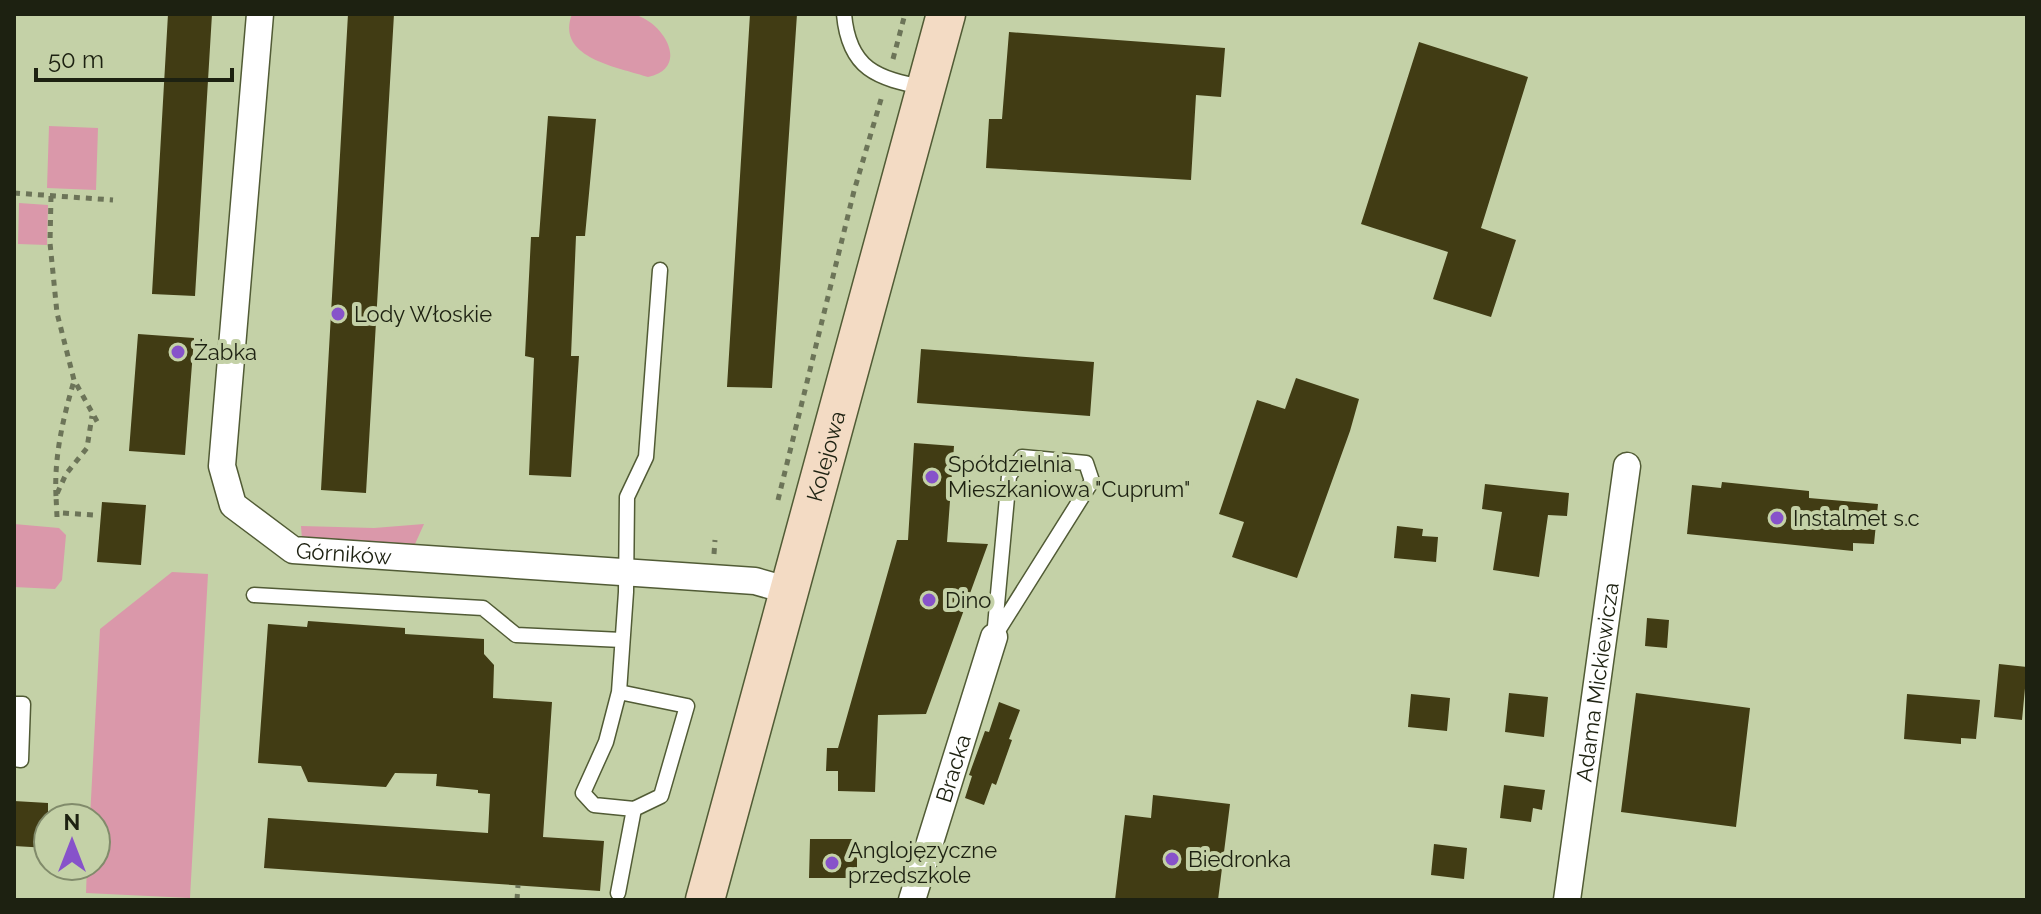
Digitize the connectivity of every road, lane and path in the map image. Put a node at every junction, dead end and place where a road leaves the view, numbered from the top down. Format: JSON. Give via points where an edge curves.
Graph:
{"nodes":[{"id":1,"x":260,"y":14,"type":"edge"},
{"id":2,"x":844,"y":14,"type":"edge"},
{"id":3,"x":905,"y":14,"type":"edge"},
{"id":4,"x":946,"y":14,"type":"edge"},
{"id":5,"x":887,"y":80,"type":"junction"},
{"id":6,"x":926,"y":88,"type":"junction"},
{"id":7,"x":14,"y":193,"type":"edge"},
{"id":8,"x":51,"y":196,"type":"junction"},
{"id":9,"x":113,"y":200,"type":"dead end"},
{"id":10,"x":660,"y":270,"type":"dead end"},
{"id":11,"x":74,"y":380,"type":"junction"},
{"id":12,"x":93,"y":414,"type":"junction"},
{"id":13,"x":99,"y":425,"type":"dead end"},
{"id":14,"x":1627,"y":466,"type":"dead end"},
{"id":15,"x":56,"y":496,"type":"junction"},
{"id":16,"x":775,"y":514,"type":"dead end"},
{"id":17,"x":93,"y":515,"type":"dead end"},
{"id":18,"x":626,"y":574,"type":"junction"},
{"id":19,"x":790,"y":591,"type":"junction"},
{"id":20,"x":254,"y":595,"type":"dead end"},
{"id":21,"x":994,"y":637,"type":"junction"},
{"id":22,"x":622,"y":640,"type":"junction"},
{"id":23,"x":619,"y":692,"type":"junction"},
{"id":24,"x":14,"y":704,"type":"edge"},
{"id":25,"x":14,"y":759,"type":"edge"},
{"id":26,"x":634,"y":809,"type":"junction"},
{"id":27,"x":518,"y":885,"type":"dead end"},
{"id":28,"x":618,"y":893,"type":"dead end"},
{"id":29,"x":517,"y":900,"type":"edge"},
{"id":30,"x":705,"y":900,"type":"edge"},
{"id":31,"x":912,"y":900,"type":"edge"},
{"id":32,"x":1567,"y":900,"type":"edge"}],
"edges":[{"from":1,"to":18,"type":"street","name":"Górników","via":[[222,466],[233,505],[293,550]]},
{"from":2,"to":5,"type":"lane","via":[[857,56]]},
{"from":3,"to":5,"type":"path"},
{"from":4,"to":6,"type":"street","name":"Kolejowa"},
{"from":5,"to":6,"type":"lane"},
{"from":5,"to":16,"type":"path","via":[[854,191]]},
{"from":6,"to":19,"type":"street","name":"Kolejowa"},
{"from":7,"to":8,"type":"path"},
{"from":8,"to":9,"type":"path"},
{"from":8,"to":11,"type":"path","via":[[57,313]]},
{"from":10,"to":18,"type":"lane","via":[[646,457],[627,497]]},
{"from":11,"to":12,"type":"path"},
{"from":11,"to":15,"type":"path","via":[[63,416]]},
{"from":12,"to":13,"type":"path"},
{"from":12,"to":15,"type":"path","via":[[87,448]]},
{"from":14,"to":32,"type":"street","name":"Adama Mickiewicza"},
{"from":15,"to":17,"type":"path","via":[[60,515]]},
{"from":18,"to":19,"type":"street","name":"Górników","via":[[755,581]]},
{"from":18,"to":22,"type":"lane"},
{"from":19,"to":30,"type":"street","name":"Kolejowa"},
{"from":20,"to":22,"type":"lane","via":[[483,608],[516,635]]},
{"from":21,"to":21,"type":"lane","via":[[1092,481],[1086,463],[1022,457],[1009,476]]},
{"from":21,"to":31,"type":"street","name":"Bracka"},
{"from":22,"to":23,"type":"lane"},
{"from":23,"to":26,"type":"lane","via":[[606,742],[583,793],[594,805]]},
{"from":23,"to":26,"type":"lane","via":[[687,706],[661,796]]},
{"from":24,"to":25,"type":"lane","via":[[23,704],[21,760]]},
{"from":26,"to":28,"type":"lane"},
{"from":27,"to":29,"type":"path"}]}
